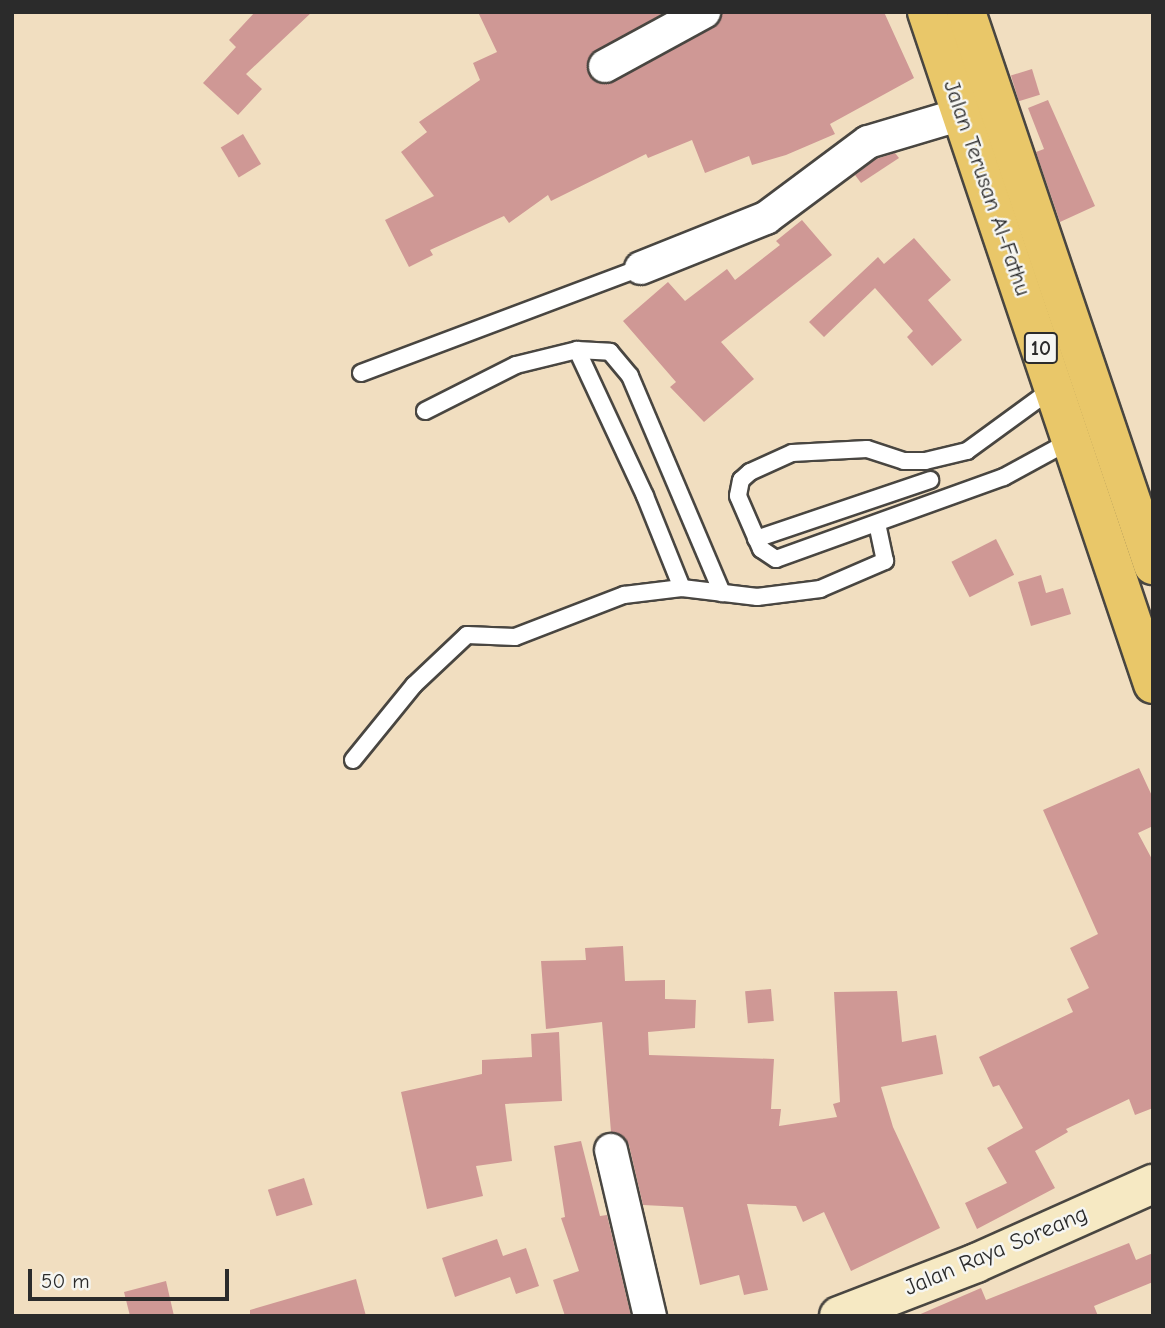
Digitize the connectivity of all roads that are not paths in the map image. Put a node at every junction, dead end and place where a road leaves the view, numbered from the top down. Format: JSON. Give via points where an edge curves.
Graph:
{"nodes":[{"id":1,"x":704,"y":12,"type":"edge"},
{"id":2,"x":927,"y":12,"type":"edge"},
{"id":3,"x":965,"y":12,"type":"edge"},
{"id":4,"x":605,"y":66,"type":"dead end"},
{"id":5,"x":962,"y":114,"type":"junction"},
{"id":6,"x":641,"y":268,"type":"joint"},
{"id":7,"x":577,"y":350,"type":"junction"},
{"id":8,"x":361,"y":373,"type":"dead end"},
{"id":9,"x":1054,"y":387,"type":"junction"},
{"id":10,"x":425,"y":411,"type":"dead end"},
{"id":11,"x":1072,"y":440,"type":"junction"},
{"id":12,"x":926,"y":461,"type":"junction"},
{"id":13,"x":929,"y":480,"type":"junction"},
{"id":14,"x":934,"y":504,"type":"junction"},
{"id":15,"x":877,"y":524,"type":"junction"},
{"id":16,"x":756,"y":539,"type":"junction"},
{"id":17,"x":1153,"y":565,"type":"edge"},
{"id":18,"x":682,"y":588,"type":"junction"},
{"id":19,"x":722,"y":593,"type":"junction"},
{"id":20,"x":1153,"y":684,"type":"edge"},
{"id":21,"x":353,"y":760,"type":"dead end"},
{"id":22,"x":611,"y":1150,"type":"dead end"},
{"id":23,"x":1153,"y":1184,"type":"edge"},
{"id":24,"x":650,"y":1316,"type":"edge"},
{"id":25,"x":839,"y":1316,"type":"edge"}],
"edges":[{"from":1,"to":4,"type":"street"},
{"from":2,"to":5,"type":"highway","name":"Jalan Terusan Al-Fathu","number":"10"},
{"from":3,"to":17,"type":"highway","name":"Jalan Terusan Al-Fathu","number":"10"},
{"from":5,"to":6,"type":"street","via":[[868,142],[766,218]]},
{"from":5,"to":9,"type":"highway","name":"Jalan Terusan Al-Fathu","number":"10"},
{"from":6,"to":8,"type":"lane"},
{"from":7,"to":10,"type":"lane","via":[[516,365]]},
{"from":7,"to":18,"type":"lane"},
{"from":7,"to":19,"type":"lane","via":[[610,352],[630,376]]},
{"from":9,"to":11,"type":"highway","name":"Jalan Terusan Al-Fathu","number":"10"},
{"from":9,"to":12,"type":"lane","via":[[967,451]]},
{"from":11,"to":14,"type":"lane","via":[[1004,477]]},
{"from":11,"to":20,"type":"highway","name":"Jalan Terusan Al-Fathu","number":"10"},
{"from":12,"to":13,"type":"lane"},
{"from":12,"to":16,"type":"lane","via":[[904,461],[867,449],[792,453],[761,465],[737,489]]},
{"from":13,"to":14,"type":"lane"},
{"from":13,"to":16,"type":"lane"},
{"from":14,"to":15,"type":"lane"},
{"from":15,"to":16,"type":"lane","via":[[776,559],[761,549]]},
{"from":15,"to":19,"type":"lane","via":[[886,561],[874,569],[820,589],[757,597]]},
{"from":18,"to":19,"type":"lane"},
{"from":18,"to":21,"type":"lane","via":[[624,595],[515,637],[467,635],[414,685]]},
{"from":22,"to":24,"type":"street"},
{"from":23,"to":25,"type":"main road","name":"Jalan Raya Soreang","via":[[976,1263]]}]}
